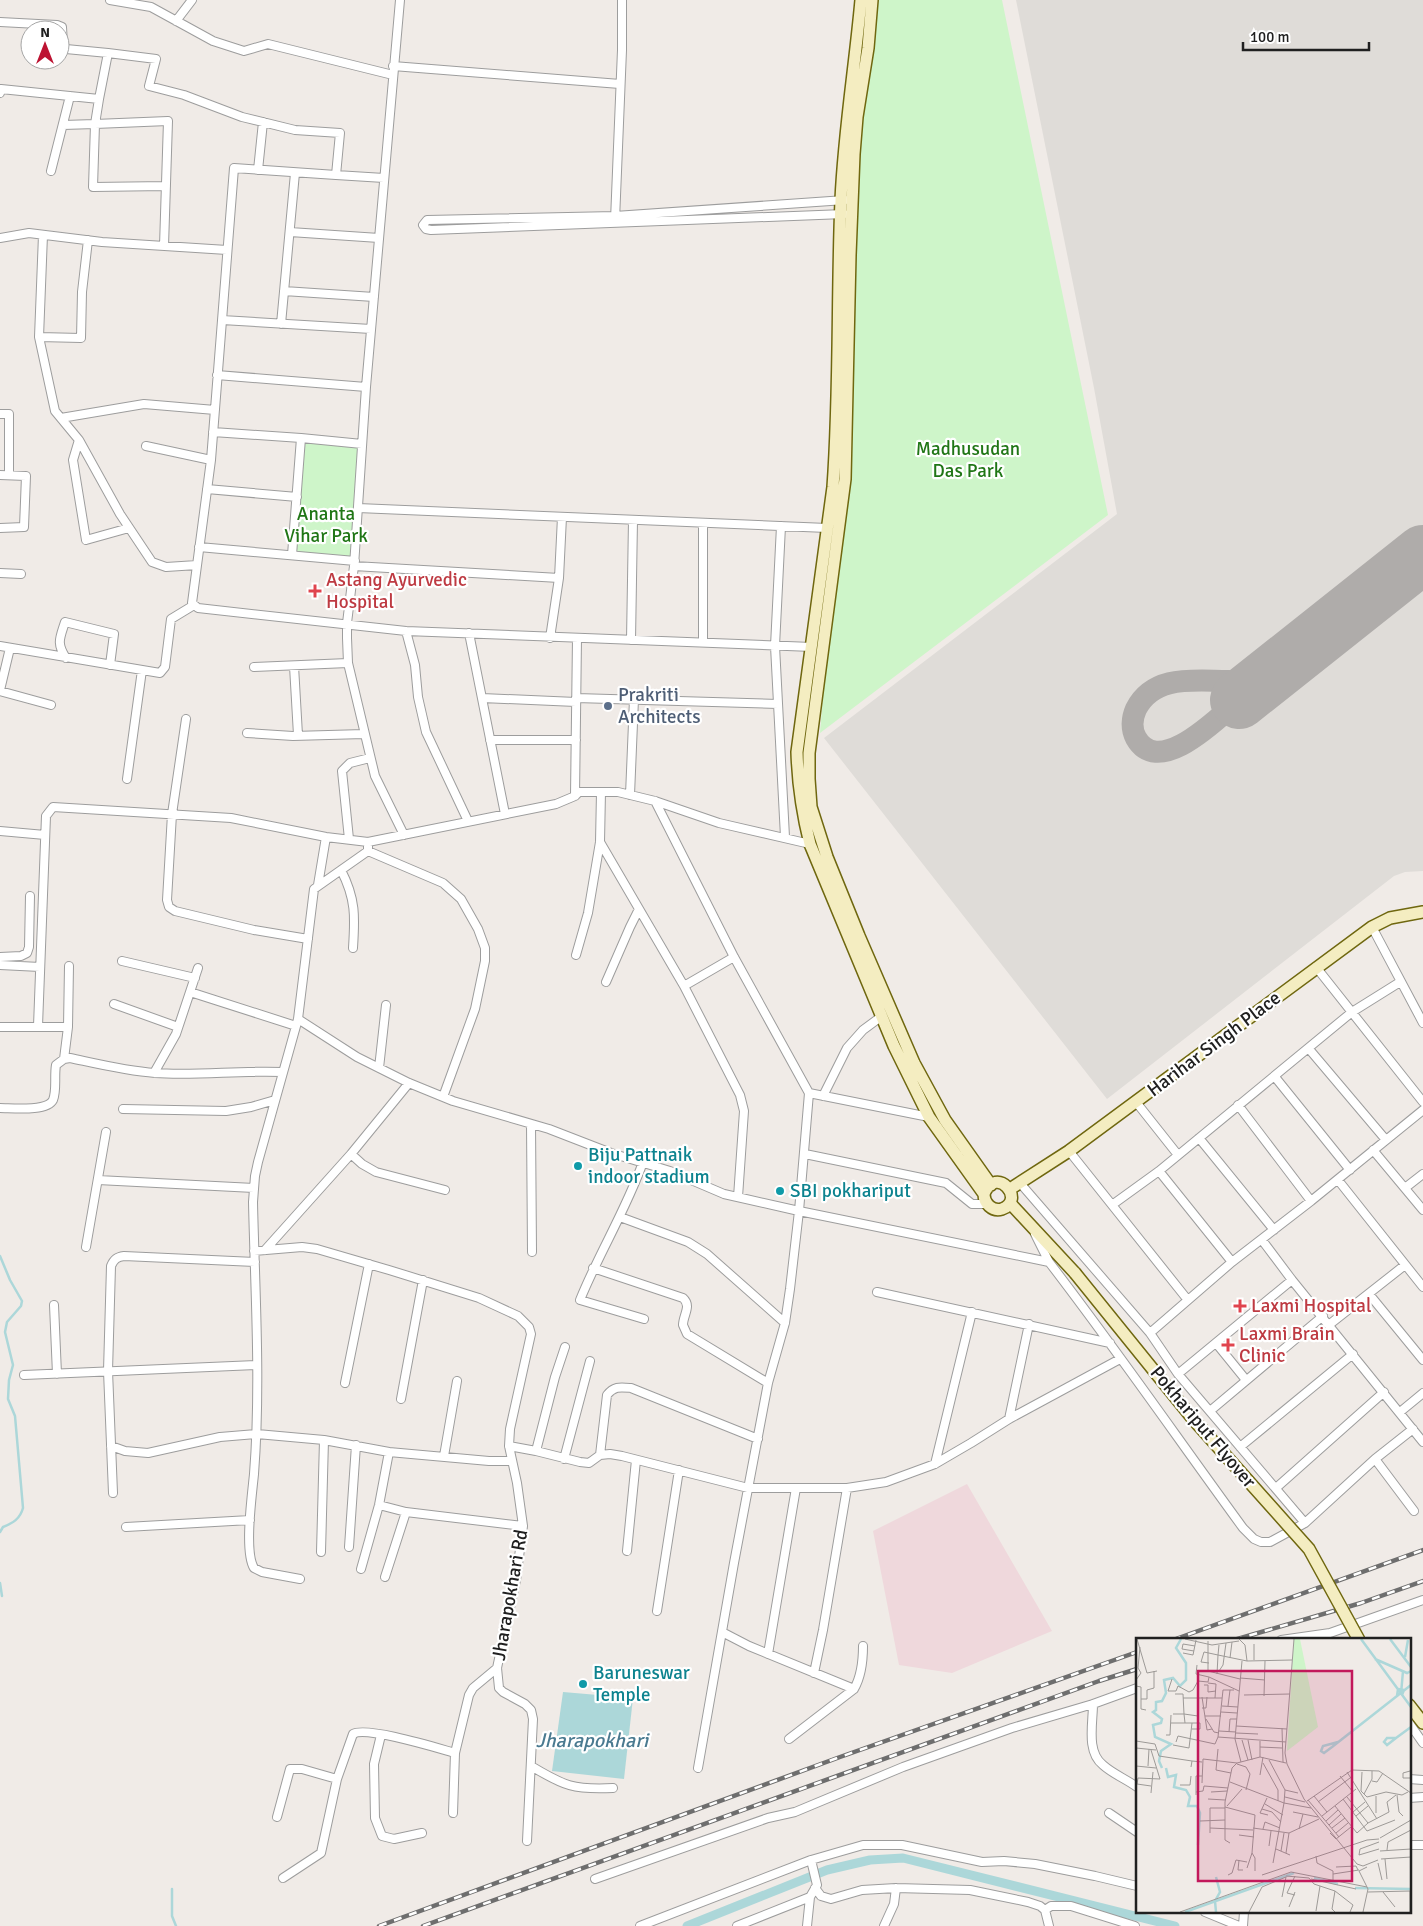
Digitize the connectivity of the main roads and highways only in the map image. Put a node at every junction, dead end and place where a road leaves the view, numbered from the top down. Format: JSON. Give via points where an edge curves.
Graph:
{"nodes":[{"id":1,"x":861,"y":0,"type":"edge"},
{"id":2,"x":872,"y":0,"type":"edge"},
{"id":3,"x":846,"y":200,"type":"junction"},
{"id":4,"x":846,"y":214,"type":"junction"},
{"id":5,"x":1423,"y":912,"type":"edge"},
{"id":6,"x":1015,"y":1186,"type":"junction"},
{"id":7,"x":988,"y":1194,"type":"junction"},
{"id":8,"x":1010,"y":1203,"type":"junction"},
{"id":9,"x":1358,"y":1638,"type":"edge"},
{"id":10,"x":1410,"y":1706,"type":"edge"},
{"id":11,"x":1423,"y":1723,"type":"edge"}],
"edges":[{"from":1,"to":3,"type":"main road","via":[[844,140]]},
{"from":2,"to":3,"type":"main road"},
{"from":3,"to":4,"type":"main road"},
{"from":4,"to":7,"type":"main road","via":[[845,479],[809,753],[811,806],[831,866],[914,1063]]},
{"from":4,"to":7,"type":"main road","via":[[833,487],[797,752],[798,788],[810,844],[882,1016],[929,1117]]},
{"from":5,"to":6,"type":"main road","name":"Harihar Singh Place","via":[[1390,918],[1372,927],[1069,1151]]},
{"from":6,"to":7,"type":"main road","via":[[1003,1183]]},
{"from":6,"to":8,"type":"main road"},
{"from":7,"to":8,"type":"main road","via":[[993,1209],[998,1210]]},
{"from":8,"to":9,"type":"main road","name":"Pokhariput Flyover","bridge":true,"via":[[1075,1273],[1193,1419],[1308,1549]]},
{"from":10,"to":11,"type":"main road"}]}
